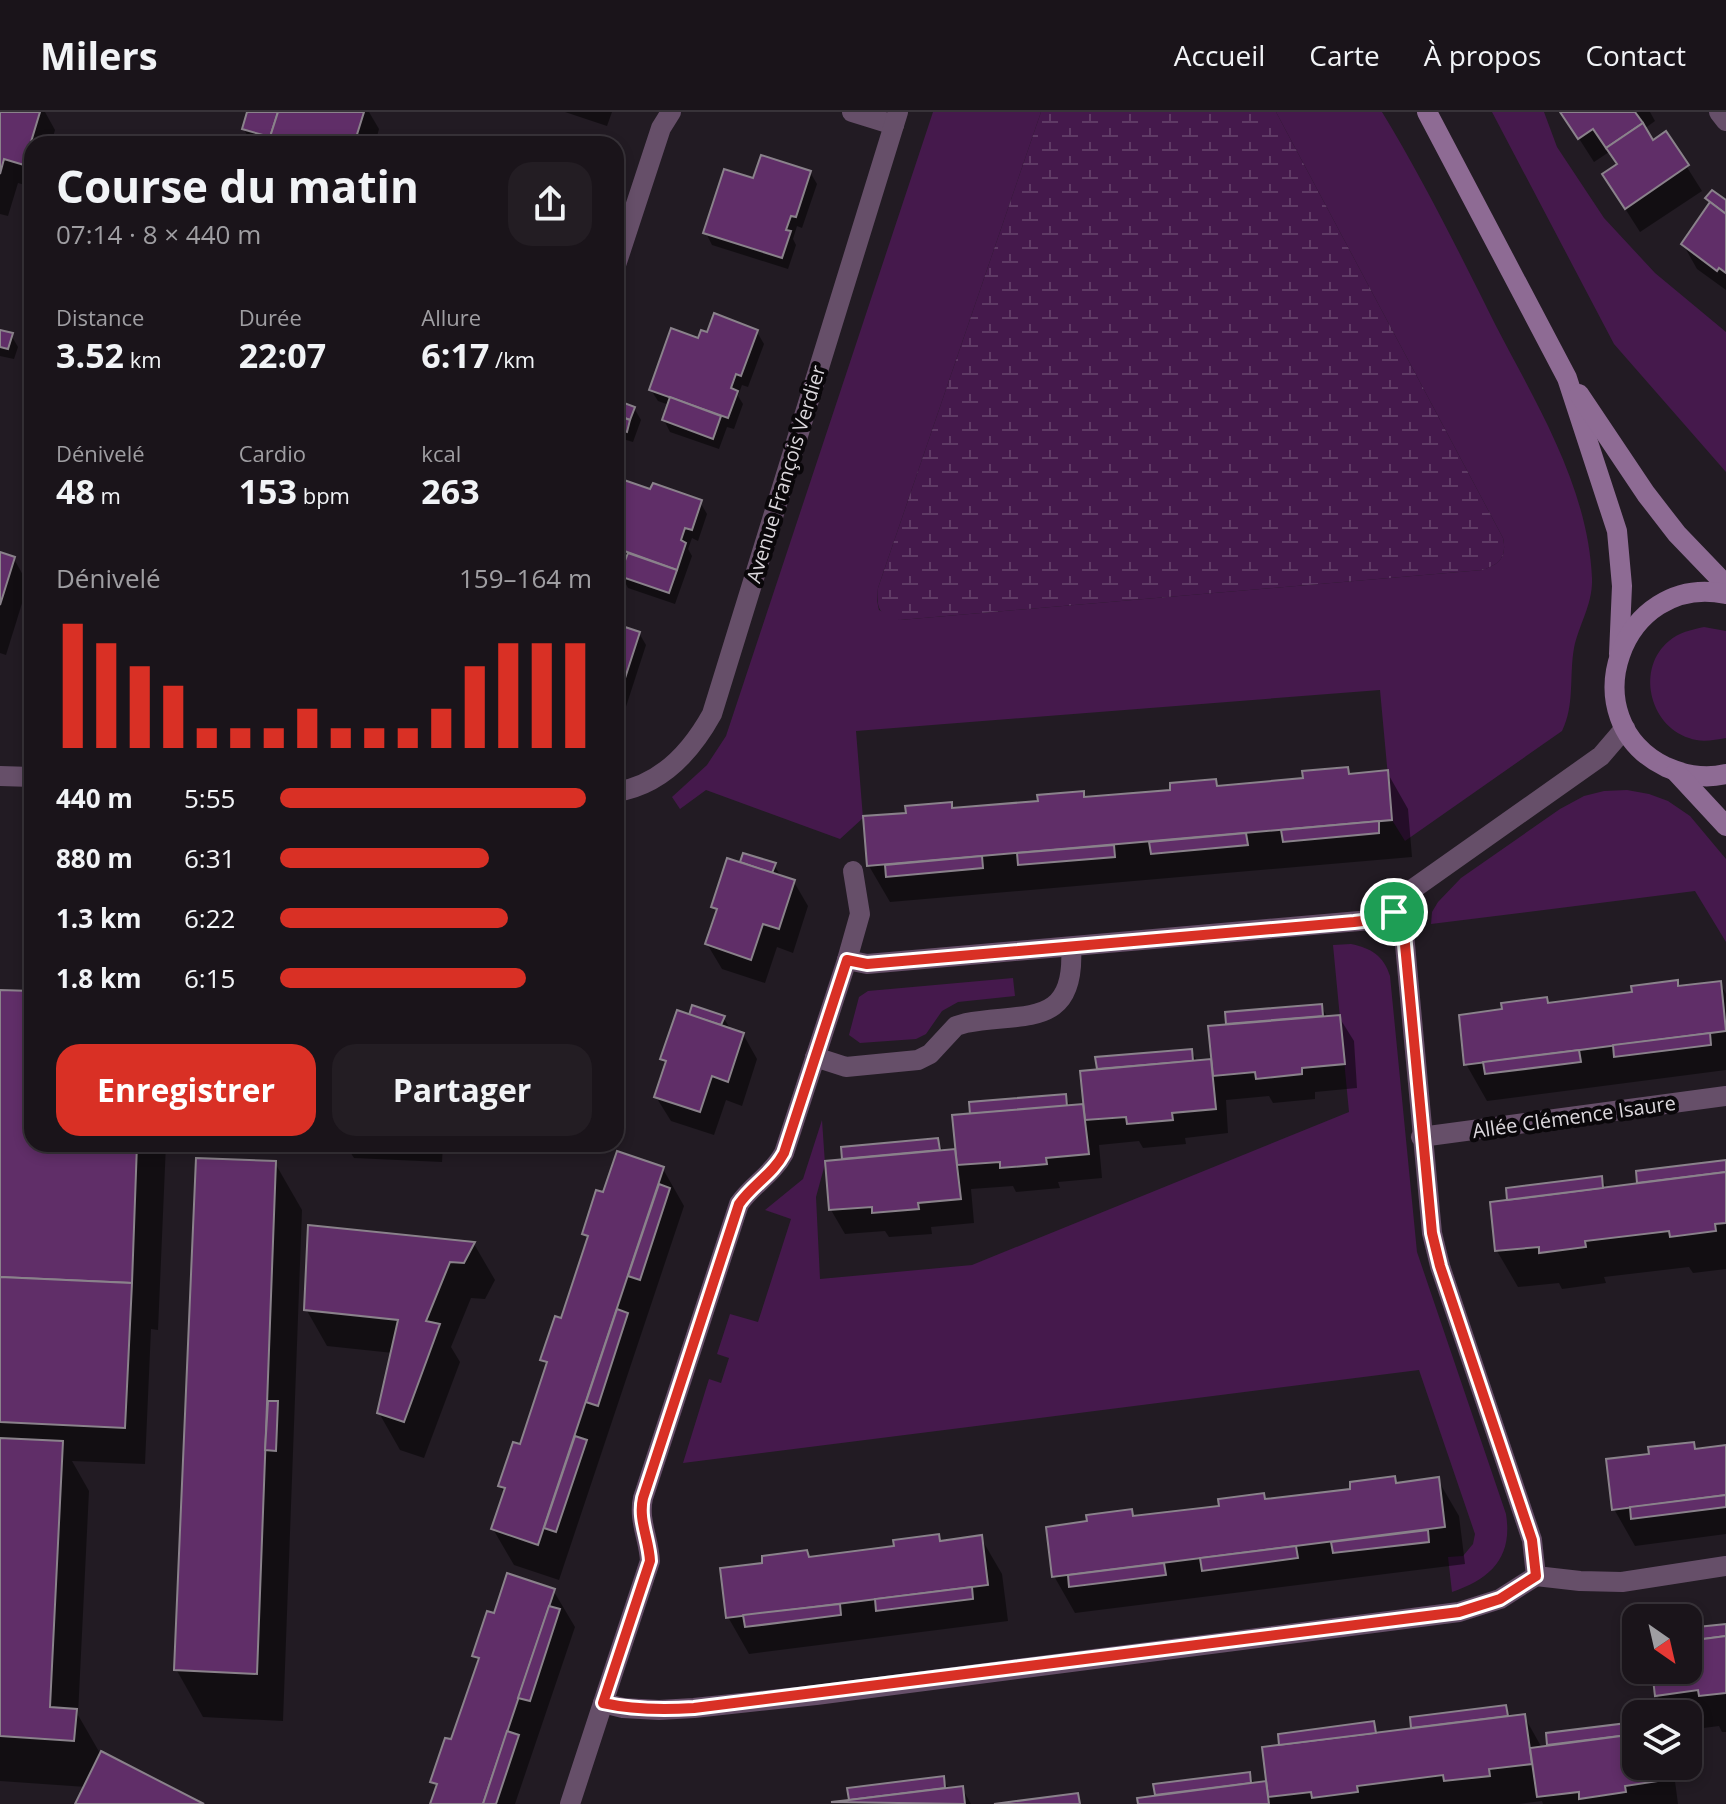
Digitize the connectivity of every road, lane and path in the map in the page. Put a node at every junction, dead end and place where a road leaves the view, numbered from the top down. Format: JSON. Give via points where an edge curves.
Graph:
{"nodes":[{"id":1,"x":671,"y":112,"type":"edge"},
{"id":2,"x":852,"y":112,"type":"edge"},
{"id":3,"x":1427,"y":112,"type":"edge"},
{"id":4,"x":1719,"y":112,"type":"edge"},
{"id":5,"x":896,"y":118,"type":"edge"},
{"id":6,"x":1726,"y":121,"type":"edge"},
{"id":7,"x":624,"y":241,"type":"edge"},
{"id":8,"x":1567,"y":378,"type":"junction"},
{"id":9,"x":1726,"y":585,"type":"edge"},
{"id":10,"x":1726,"y":594,"type":"edge"},
{"id":11,"x":1619,"y":654,"type":"junction"},
{"id":12,"x":1625,"y":728,"type":"junction"},
{"id":13,"x":1676,"y":772,"type":"junction"},
{"id":14,"x":1726,"y":774,"type":"edge"},
{"id":15,"x":0,"y":776,"type":"edge"},
{"id":16,"x":24,"y":777,"type":"edge"},
{"id":17,"x":624,"y":790,"type":"edge"},
{"id":18,"x":1726,"y":826,"type":"edge"},
{"id":19,"x":853,"y":871,"type":"dead end"},
{"id":20,"x":1394,"y":912,"type":"junction"},
{"id":21,"x":1071,"y":947,"type":"junction"},
{"id":22,"x":847,"y":960,"type":"junction"},
{"id":23,"x":815,"y":1057,"type":"junction"},
{"id":24,"x":1726,"y":1096,"type":"edge"},
{"id":25,"x":1421,"y":1137,"type":"junction"},
{"id":26,"x":1726,"y":1566,"type":"edge"},
{"id":27,"x":1536,"y":1576,"type":"junction"},
{"id":28,"x":603,"y":1703,"type":"junction"},
{"id":29,"x":570,"y":1804,"type":"edge"}],
"edges":[{"from":1,"to":7,"type":"street"},
{"from":2,"to":5,"type":"street"},
{"from":3,"to":8,"type":"main road"},
{"from":4,"to":6,"type":"street"},
{"from":5,"to":17,"type":"street","name":"Avenue François Verdier","via":[[712,714],[690,747],[664,772]]},
{"from":8,"to":9,"type":"main road","via":[[1646,494]]},
{"from":8,"to":11,"type":"main road","via":[[1617,531],[1622,586]]},
{"from":10,"to":11,"type":"main road","via":[[1669,599],[1639,622]]},
{"from":11,"to":12,"type":"main road","via":[[1614,692]]},
{"from":12,"to":13,"type":"main road","via":[[1638,747]]},
{"from":12,"to":20,"type":"street","via":[[1601,756],[1410,891]]},
{"from":13,"to":14,"type":"main road"},
{"from":13,"to":18,"type":"main road"},
{"from":15,"to":16,"type":"street"},
{"from":19,"to":22,"type":"street","via":[[860,914]]},
{"from":20,"to":21,"type":"street","via":[[1354,922]]},
{"from":20,"to":25,"type":"street","via":[[1403,923]]},
{"from":21,"to":22,"type":"street","via":[[867,964]]},
{"from":21,"to":23,"type":"street","via":[[1070,982],[1043,1013],[956,1026],[918,1060],[846,1067]]},
{"from":22,"to":23,"type":"street"},
{"from":23,"to":28,"type":"street","via":[[784,1153],[739,1204],[643,1498],[650,1561]]},
{"from":24,"to":25,"type":"street","name":"Allée Clémence Isaure"},
{"from":25,"to":27,"type":"street","via":[[1437,1255],[1532,1540]]},
{"from":26,"to":27,"type":"street","via":[[1622,1582]]},
{"from":27,"to":28,"type":"street","via":[[1500,1599],[1459,1612],[694,1708]]},
{"from":28,"to":29,"type":"street"}]}
